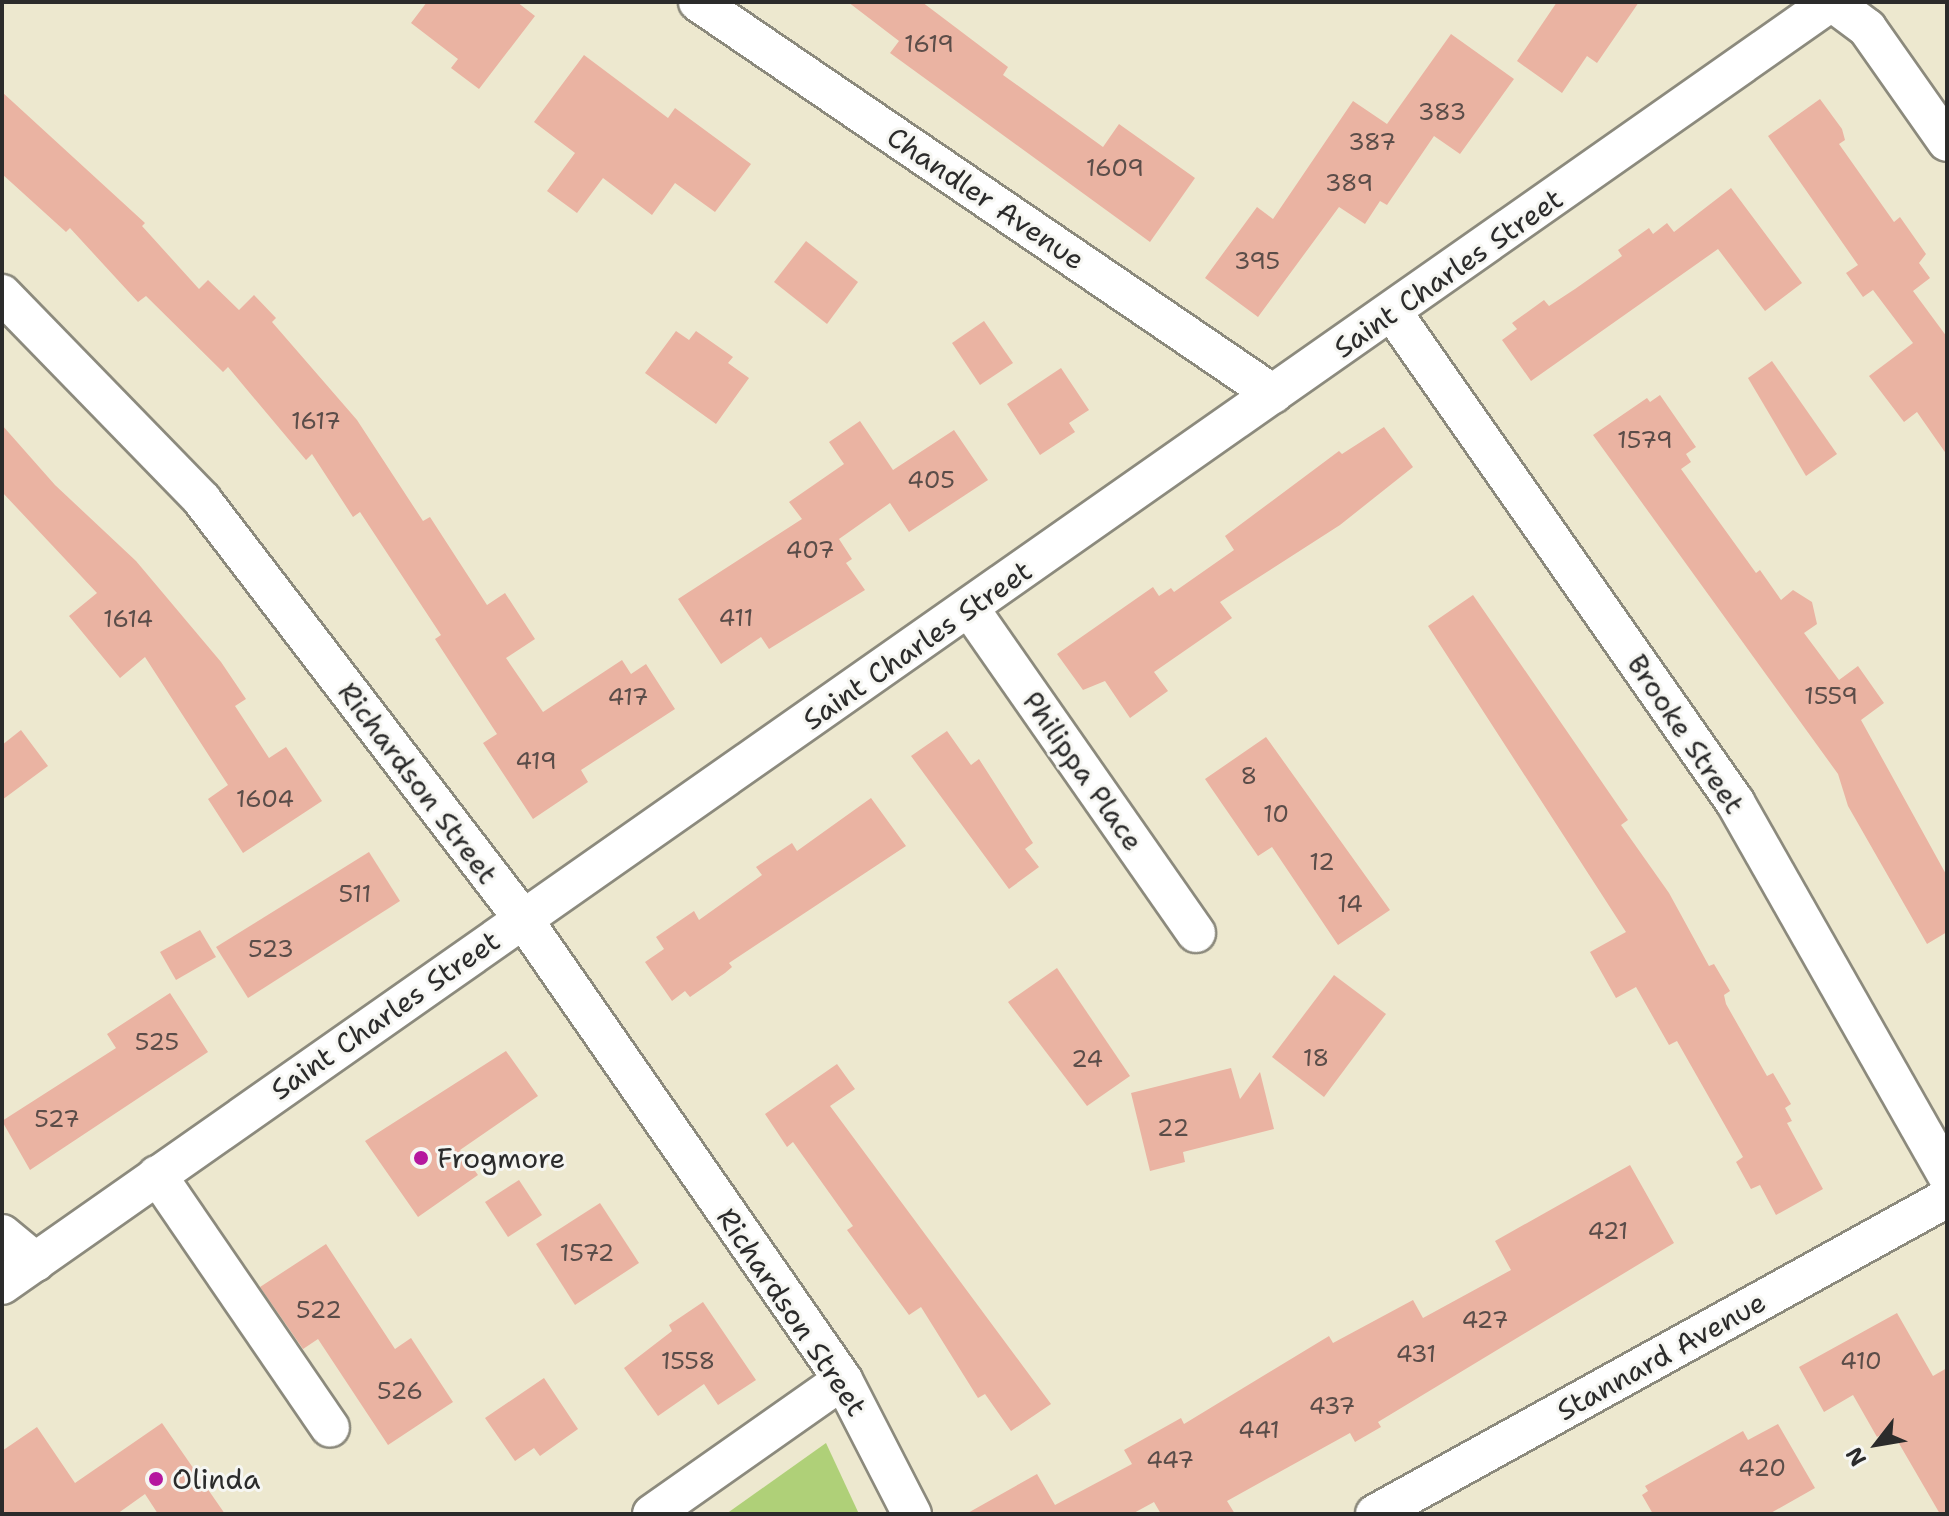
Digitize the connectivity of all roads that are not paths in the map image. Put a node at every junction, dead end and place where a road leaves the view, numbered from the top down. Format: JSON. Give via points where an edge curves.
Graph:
{"nodes":[{"id":1,"x":698,"y":2,"type":"edge"},
{"id":2,"x":1832,"y":2,"type":"edge"},
{"id":3,"x":1947,"y":142,"type":"edge"},
{"id":4,"x":2,"y":294,"type":"edge"},
{"id":5,"x":1393,"y":313,"type":"junction"},
{"id":6,"x":1273,"y":394,"type":"junction"},
{"id":7,"x":970,"y":609,"type":"junction"},
{"id":8,"x":523,"y":919,"type":"junction"},
{"id":9,"x":1196,"y":933,"type":"dead end"},
{"id":10,"x":157,"y":1175,"type":"junction"},
{"id":11,"x":1947,"y":1175,"type":"edge"},
{"id":12,"x":1947,"y":1198,"type":"edge"},
{"id":13,"x":2,"y":1234,"type":"edge"},
{"id":14,"x":36,"y":1262,"type":"junction"},
{"id":15,"x":2,"y":1285,"type":"edge"},
{"id":16,"x":843,"y":1380,"type":"junction"},
{"id":17,"x":330,"y":1428,"type":"dead end"},
{"id":18,"x":652,"y":1514,"type":"edge"},
{"id":19,"x":912,"y":1514,"type":"edge"},
{"id":20,"x":1375,"y":1514,"type":"edge"}],
"edges":[{"from":1,"to":6,"type":"street","name":"Chandler Avenue"},
{"from":2,"to":3,"type":"street","via":[[1867,28]]},
{"from":2,"to":5,"type":"street","name":"Saint Charles Street"},
{"from":4,"to":8,"type":"street","name":"Richardson Street","via":[[202,500]]},
{"from":5,"to":6,"type":"street","name":"Saint Charles Street"},
{"from":5,"to":11,"type":"street","name":"Brooke Street","via":[[1735,802]]},
{"from":6,"to":7,"type":"street","name":"Saint Charles Street"},
{"from":7,"to":8,"type":"street","name":"Saint Charles Street"},
{"from":7,"to":9,"type":"street","name":"Philippa Place"},
{"from":8,"to":10,"type":"street","name":"Saint Charles Street"},
{"from":8,"to":16,"type":"street","name":"Richardson Street"},
{"from":10,"to":14,"type":"street","name":"Saint Charles Street"},
{"from":10,"to":17,"type":"street"},
{"from":12,"to":20,"type":"street","name":"Stannard Avenue"},
{"from":13,"to":14,"type":"street"},
{"from":14,"to":15,"type":"street","name":"Saint Charles Street"},
{"from":16,"to":18,"type":"street"},
{"from":16,"to":19,"type":"street","name":"Richardson Street"}]}
